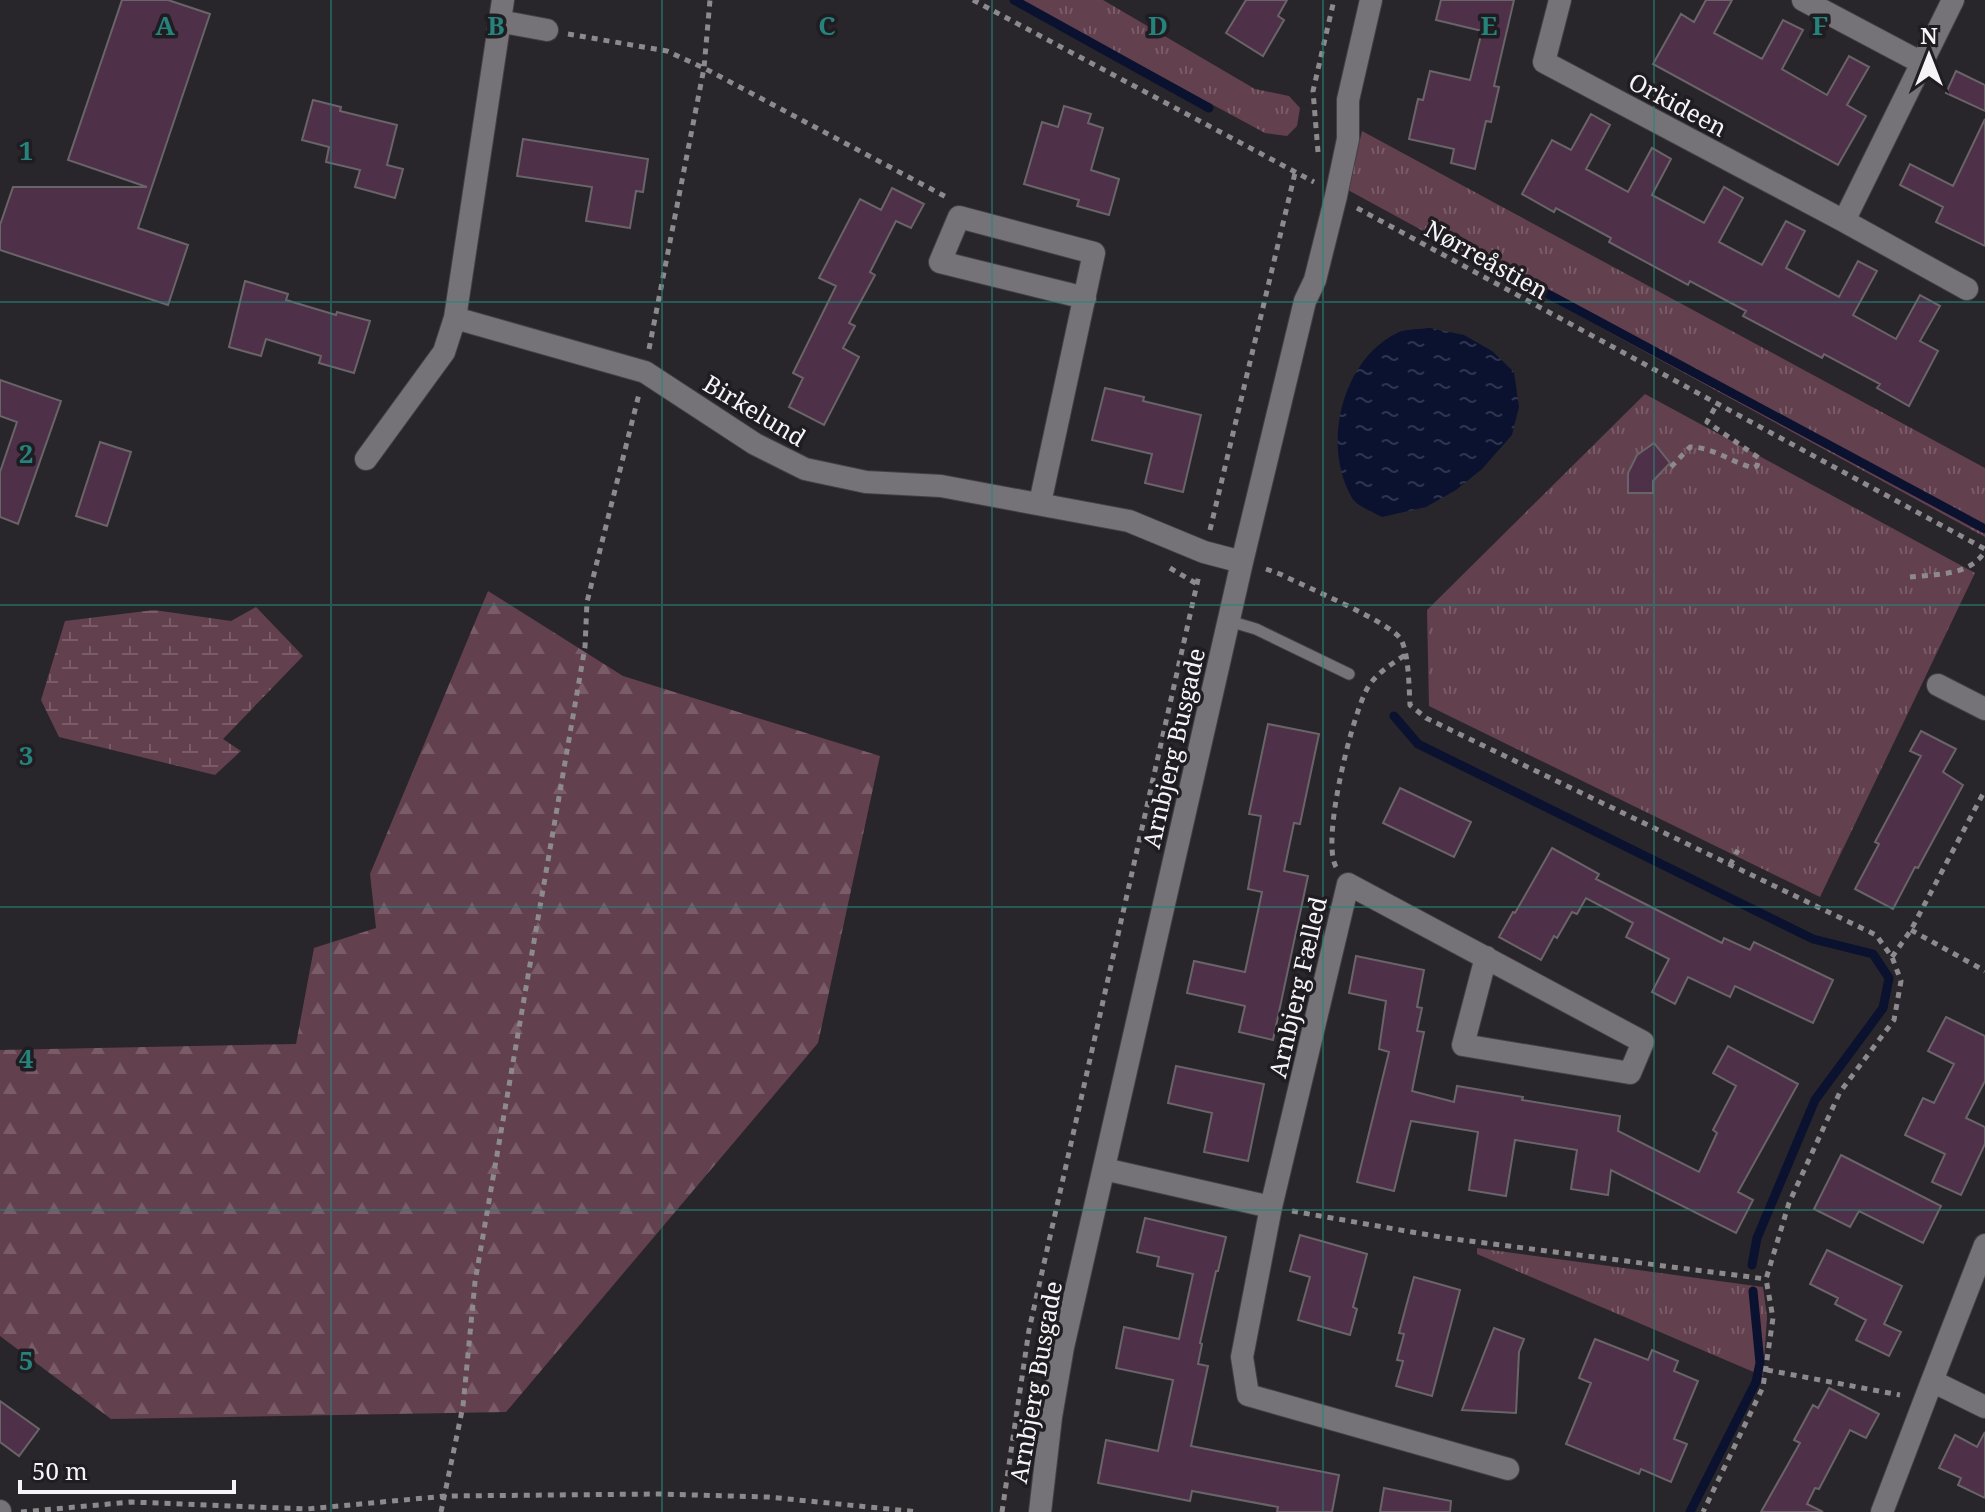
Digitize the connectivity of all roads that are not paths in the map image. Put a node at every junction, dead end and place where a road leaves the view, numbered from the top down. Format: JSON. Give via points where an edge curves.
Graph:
{"nodes":[{"id":1,"x":1371,"y":0,"type":"edge"},
{"id":2,"x":1560,"y":0,"type":"edge"},
{"id":3,"x":1803,"y":0,"type":"edge"},
{"id":4,"x":1953,"y":0,"type":"edge"},
{"id":5,"x":501,"y":11,"type":"edge"},
{"id":6,"x":547,"y":30,"type":"road end"},
{"id":7,"x":1920,"y":62,"type":"junction"},
{"id":8,"x":1844,"y":221,"type":"junction"},
{"id":9,"x":1967,"y":289,"type":"dead end"},
{"id":10,"x":1085,"y":298,"type":"junction"},
{"id":11,"x":455,"y":318,"type":"junction"},
{"id":12,"x":366,"y":459,"type":"dead end"},
{"id":13,"x":1040,"y":503,"type":"junction"},
{"id":14,"x":1242,"y":562,"type":"junction"},
{"id":15,"x":1229,"y":621,"type":"junction"},
{"id":16,"x":1349,"y":674,"type":"dead end"},
{"id":17,"x":1938,"y":685,"type":"dead end"},
{"id":18,"x":1985,"y":709,"type":"edge"},
{"id":19,"x":1486,"y":957,"type":"junction"},
{"id":20,"x":1104,"y":1169,"type":"junction"},
{"id":21,"x":1271,"y":1207,"type":"junction"},
{"id":22,"x":1985,"y":1245,"type":"edge"},
{"id":23,"x":1928,"y":1390,"type":"junction"},
{"id":24,"x":1985,"y":1407,"type":"edge"},
{"id":25,"x":1508,"y":1469,"type":"dead end"},
{"id":26,"x":1040,"y":1512,"type":"edge"},
{"id":27,"x":1882,"y":1512,"type":"edge"}],
"edges":[{"from":1,"to":14,"type":"street","name":"Arnbjerg Busgade","via":[[1348,100],[1348,139],[1336,196]]},
{"from":2,"to":8,"type":"street","name":"Orkideen","via":[[1544,62]]},
{"from":3,"to":7,"type":"street"},
{"from":4,"to":7,"type":"street"},
{"from":5,"to":6,"type":"street"},
{"from":5,"to":11,"type":"street"},
{"from":7,"to":8,"type":"street"},
{"from":8,"to":9,"type":"street","name":"Orkideen"},
{"from":10,"to":10,"type":"street","via":[[940,262],[959,217],[1094,253]]},
{"from":10,"to":13,"type":"street"},
{"from":11,"to":12,"type":"street","via":[[444,352]]},
{"from":11,"to":13,"type":"street","name":"Birkelund","via":[[645,372],[755,444],[805,469],[866,482],[941,486]]},
{"from":13,"to":14,"type":"street","name":"Birkelund","via":[[1129,521]]},
{"from":14,"to":15,"type":"street","name":"Arnbjerg Busgade"},
{"from":15,"to":16,"type":"lane"},
{"from":15,"to":20,"type":"street","name":"Arnbjerg Busgade"},
{"from":17,"to":18,"type":"street"},
{"from":19,"to":19,"type":"street","name":"Arnbjerg Fælled","via":[[1643,1042],[1630,1073],[1463,1045]]},
{"from":19,"to":21,"type":"street","name":"Arnbjerg Fælled","via":[[1348,884]]},
{"from":20,"to":21,"type":"street"},
{"from":20,"to":26,"type":"street","name":"Arnbjerg Busgade","via":[[1063,1347]]},
{"from":21,"to":25,"type":"street","name":"Arnbjerg Fælled","via":[[1242,1357],[1248,1395]]},
{"from":22,"to":23,"type":"street"},
{"from":23,"to":24,"type":"street"},
{"from":23,"to":27,"type":"street"}]}
